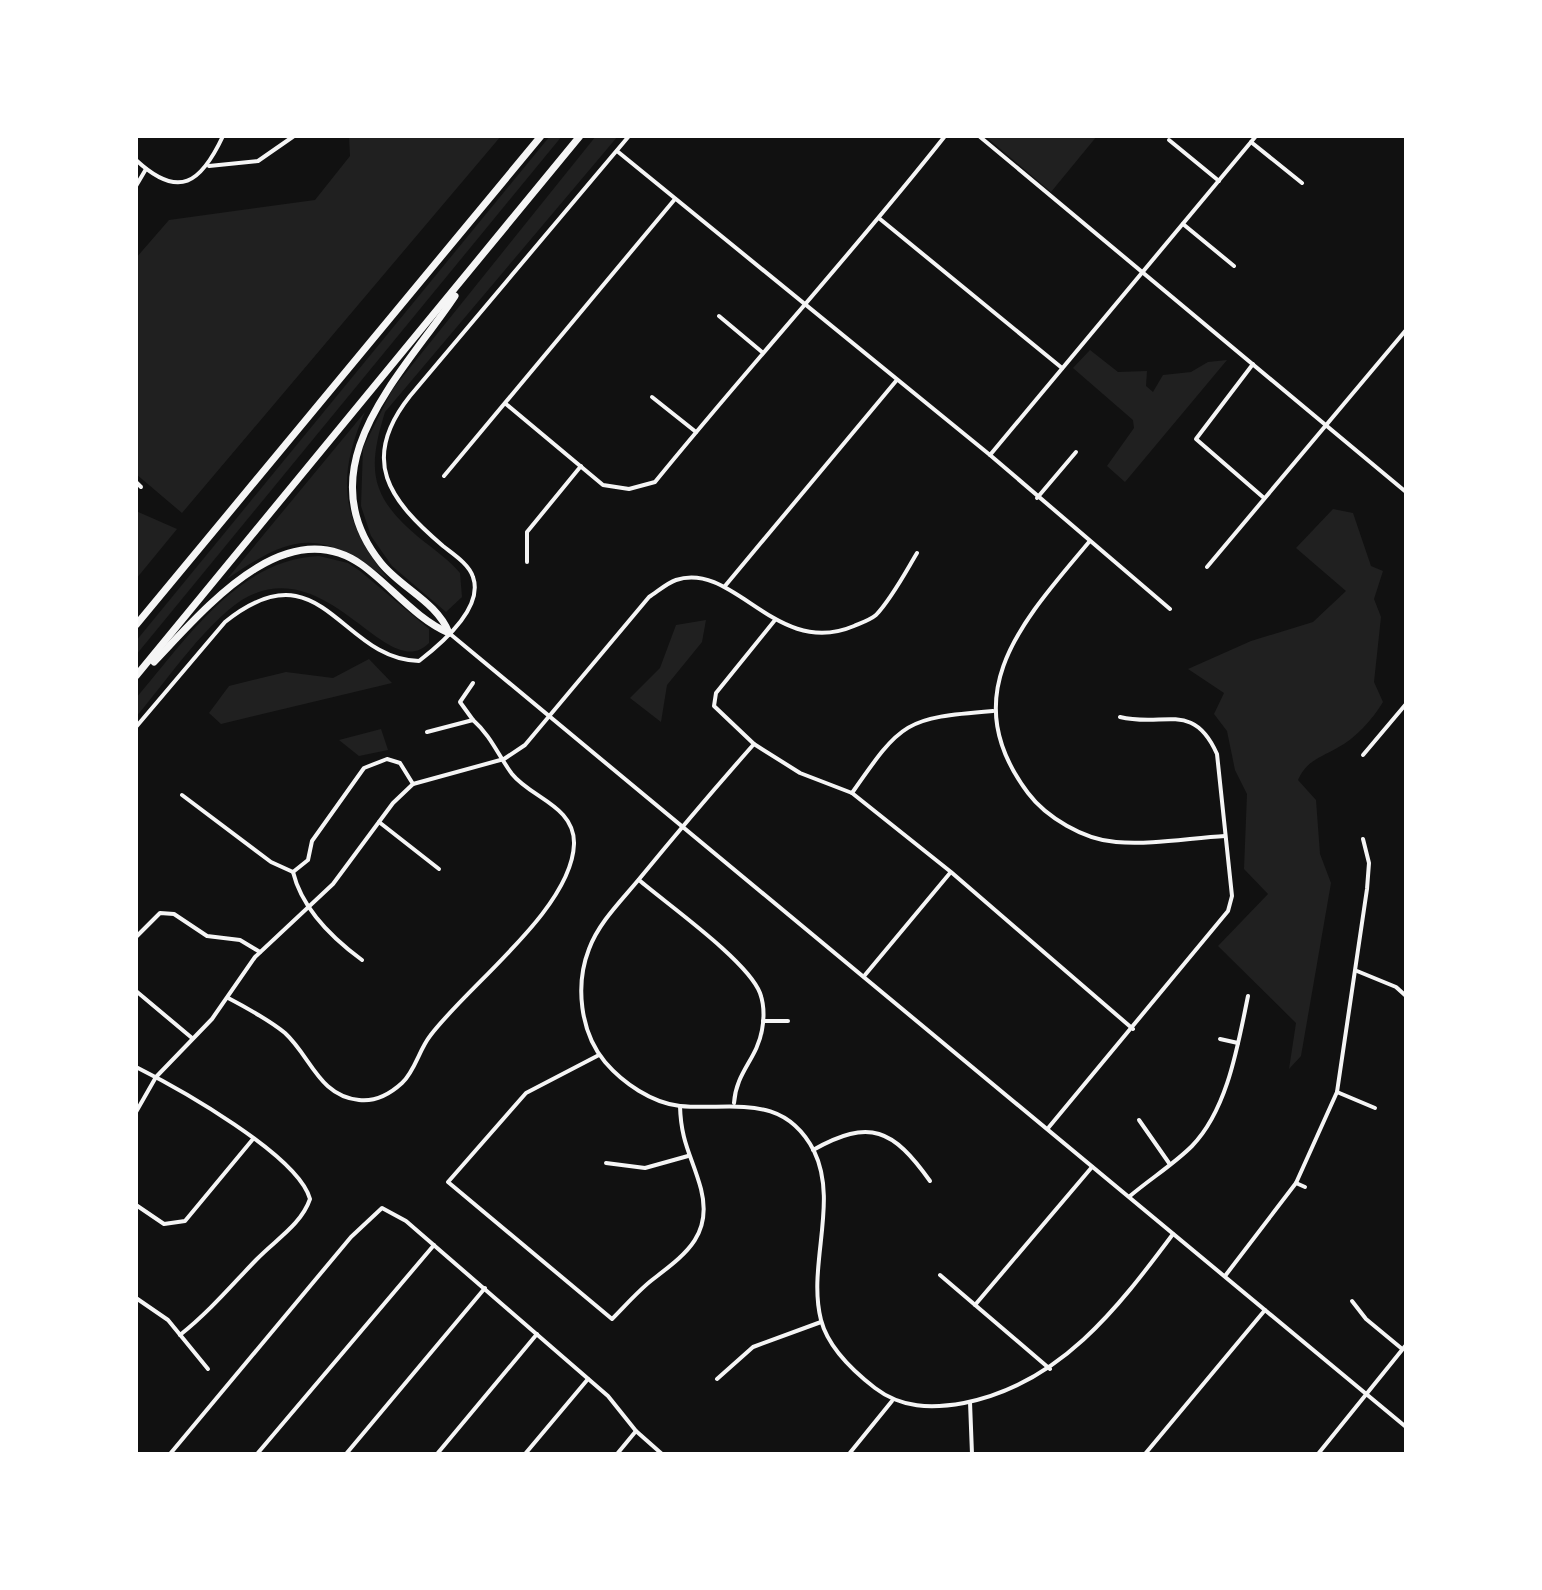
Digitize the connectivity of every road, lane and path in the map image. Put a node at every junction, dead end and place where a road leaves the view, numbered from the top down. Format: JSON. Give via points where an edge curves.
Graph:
{"nodes":[{"id":1,"x":223,"y":136,"type":"edge"},
{"id":2,"x":294,"y":136,"type":"edge"},
{"id":3,"x":541,"y":136,"type":"edge"},
{"id":4,"x":580,"y":136,"type":"edge"},
{"id":5,"x":629,"y":136,"type":"edge"},
{"id":6,"x":945,"y":136,"type":"edge"},
{"id":7,"x":979,"y":136,"type":"edge"},
{"id":8,"x":1256,"y":136,"type":"edge"},
{"id":9,"x":1169,"y":140,"type":"dead end"},
{"id":10,"x":1251,"y":142,"type":"junction"},
{"id":11,"x":617,"y":151,"type":"junction"},
{"id":12,"x":136,"y":160,"type":"edge"},
{"id":13,"x":209,"y":166,"type":"junction"},
{"id":14,"x":146,"y":169,"type":"junction"},
{"id":15,"x":1219,"y":181,"type":"junction"},
{"id":16,"x":1302,"y":183,"type":"dead end"},
{"id":17,"x":136,"y":186,"type":"edge"},
{"id":18,"x":675,"y":199,"type":"junction"},
{"id":19,"x":880,"y":219,"type":"junction"},
{"id":20,"x":1183,"y":224,"type":"junction"},
{"id":21,"x":478,"y":262,"type":"junction"},
{"id":22,"x":1234,"y":266,"type":"dead end"},
{"id":23,"x":1142,"y":272,"type":"junction"},
{"id":24,"x":806,"y":306,"type":"junction"},
{"id":25,"x":719,"y":316,"type":"dead end"},
{"id":26,"x":1406,"y":330,"type":"edge"},
{"id":27,"x":762,"y":352,"type":"junction"},
{"id":28,"x":1253,"y":364,"type":"junction"},
{"id":29,"x":1062,"y":368,"type":"junction"},
{"id":30,"x":896,"y":381,"type":"junction"},
{"id":31,"x":652,"y":397,"type":"dead end"},
{"id":32,"x":506,"y":404,"type":"junction"},
{"id":33,"x":1326,"y":425,"type":"junction"},
{"id":34,"x":696,"y":432,"type":"junction"},
{"id":35,"x":1076,"y":452,"type":"dead end"},
{"id":36,"x":990,"y":455,"type":"junction"},
{"id":37,"x":581,"y":466,"type":"junction"},
{"id":38,"x":444,"y":476,"type":"dead end"},
{"id":39,"x":136,"y":482,"type":"edge"},
{"id":40,"x":141,"y":487,"type":"dead end"},
{"id":41,"x":1406,"y":492,"type":"edge"},
{"id":42,"x":1037,"y":498,"type":"junction"},
{"id":43,"x":1264,"y":498,"type":"junction"},
{"id":44,"x":1089,"y":542,"type":"junction"},
{"id":45,"x":917,"y":553,"type":"dead end"},
{"id":46,"x":527,"y":562,"type":"dead end"},
{"id":47,"x":1207,"y":567,"type":"dead end"},
{"id":48,"x":725,"y":586,"type":"junction"},
{"id":49,"x":1170,"y":609,"type":"dead end"},
{"id":50,"x":775,"y":620,"type":"junction"},
{"id":51,"x":136,"y":625,"type":"edge"},
{"id":52,"x":449,"y":633,"type":"junction"},
{"id":53,"x":136,"y":678,"type":"edge"},
{"id":54,"x":473,"y":683,"type":"dead end"},
{"id":55,"x":1406,"y":704,"type":"edge"},
{"id":56,"x":993,"y":711,"type":"junction"},
{"id":57,"x":551,"y":714,"type":"junction"},
{"id":58,"x":1120,"y":717,"type":"dead end"},
{"id":59,"x":473,"y":720,"type":"junction"},
{"id":60,"x":136,"y":727,"type":"edge"},
{"id":61,"x":427,"y":732,"type":"dead end"},
{"id":62,"x":754,"y":744,"type":"junction"},
{"id":63,"x":1363,"y":755,"type":"dead end"},
{"id":64,"x":504,"y":759,"type":"junction"},
{"id":65,"x":413,"y":784,"type":"junction"},
{"id":66,"x":852,"y":793,"type":"junction"},
{"id":67,"x":182,"y":795,"type":"dead end"},
{"id":68,"x":379,"y":822,"type":"junction"},
{"id":69,"x":683,"y":826,"type":"junction"},
{"id":70,"x":1225,"y":836,"type":"junction"},
{"id":71,"x":1363,"y":839,"type":"dead end"},
{"id":72,"x":439,"y":869,"type":"dead end"},
{"id":73,"x":293,"y":872,"type":"junction"},
{"id":74,"x":951,"y":872,"type":"junction"},
{"id":75,"x":639,"y":880,"type":"junction"},
{"id":76,"x":309,"y":907,"type":"junction"},
{"id":77,"x":136,"y":937,"type":"edge"},
{"id":78,"x":260,"y":952,"type":"junction"},
{"id":79,"x":362,"y":960,"type":"dead end"},
{"id":80,"x":1357,"y":971,"type":"junction"},
{"id":81,"x":865,"y":975,"type":"junction"},
{"id":82,"x":136,"y":991,"type":"edge"},
{"id":83,"x":1248,"y":996,"type":"dead end"},
{"id":84,"x":1406,"y":996,"type":"edge"},
{"id":85,"x":228,"y":998,"type":"junction"},
{"id":86,"x":763,"y":1021,"type":"junction"},
{"id":87,"x":788,"y":1021,"type":"dead end"},
{"id":88,"x":1133,"y":1029,"type":"junction"},
{"id":89,"x":192,"y":1038,"type":"junction"},
{"id":90,"x":1220,"y":1039,"type":"dead end"},
{"id":91,"x":1238,"y":1043,"type":"junction"},
{"id":92,"x":599,"y":1055,"type":"junction"},
{"id":93,"x":136,"y":1067,"type":"edge"},
{"id":94,"x":156,"y":1077,"type":"junction"},
{"id":95,"x":1337,"y":1092,"type":"junction"},
{"id":96,"x":734,"y":1103,"type":"junction"},
{"id":97,"x":680,"y":1106,"type":"junction"},
{"id":98,"x":1375,"y":1108,"type":"dead end"},
{"id":99,"x":136,"y":1112,"type":"edge"},
{"id":100,"x":1139,"y":1120,"type":"dead end"},
{"id":101,"x":1049,"y":1127,"type":"junction"},
{"id":102,"x":253,"y":1139,"type":"junction"},
{"id":103,"x":813,"y":1150,"type":"junction"},
{"id":104,"x":688,"y":1156,"type":"junction"},
{"id":105,"x":606,"y":1163,"type":"dead end"},
{"id":106,"x":1169,"y":1163,"type":"junction"},
{"id":107,"x":1092,"y":1167,"type":"junction"},
{"id":108,"x":930,"y":1181,"type":"dead end"},
{"id":109,"x":1296,"y":1183,"type":"junction"},
{"id":110,"x":1305,"y":1187,"type":"dead end"},
{"id":111,"x":1130,"y":1196,"type":"junction"},
{"id":112,"x":136,"y":1205,"type":"edge"},
{"id":113,"x":1173,"y":1234,"type":"junction"},
{"id":114,"x":434,"y":1245,"type":"junction"},
{"id":115,"x":940,"y":1275,"type":"dead end"},
{"id":116,"x":1225,"y":1276,"type":"junction"},
{"id":117,"x":485,"y":1288,"type":"junction"},
{"id":118,"x":136,"y":1298,"type":"edge"},
{"id":119,"x":1352,"y":1301,"type":"dead end"},
{"id":120,"x":975,"y":1305,"type":"junction"},
{"id":121,"x":1265,"y":1310,"type":"junction"},
{"id":122,"x":821,"y":1322,"type":"junction"},
{"id":123,"x":537,"y":1334,"type":"junction"},
{"id":124,"x":180,"y":1335,"type":"junction"},
{"id":125,"x":1403,"y":1346,"type":"edge"},
{"id":126,"x":208,"y":1369,"type":"dead end"},
{"id":127,"x":1050,"y":1369,"type":"junction"},
{"id":128,"x":588,"y":1379,"type":"junction"},
{"id":129,"x":717,"y":1379,"type":"dead end"},
{"id":130,"x":1368,"y":1394,"type":"junction"},
{"id":131,"x":892,"y":1401,"type":"junction"},
{"id":132,"x":970,"y":1402,"type":"junction"},
{"id":133,"x":1406,"y":1427,"type":"edge"},
{"id":134,"x":636,"y":1431,"type":"junction"},
{"id":135,"x":170,"y":1454,"type":"edge"},
{"id":136,"x":257,"y":1454,"type":"edge"},
{"id":137,"x":346,"y":1454,"type":"edge"},
{"id":138,"x":437,"y":1454,"type":"edge"},
{"id":139,"x":525,"y":1454,"type":"edge"},
{"id":140,"x":617,"y":1454,"type":"edge"},
{"id":141,"x":662,"y":1454,"type":"edge"},
{"id":142,"x":849,"y":1454,"type":"edge"},
{"id":143,"x":972,"y":1454,"type":"edge"},
{"id":144,"x":1145,"y":1454,"type":"edge"},
{"id":145,"x":1318,"y":1454,"type":"edge"}],
"edges":[{"from":1,"to":13,"type":"street"},
{"from":2,"to":13,"type":"street","via":[[258,161]]},
{"from":3,"to":51,"type":"highway"},
{"from":4,"to":21,"type":"highway"},
{"from":5,"to":11,"type":"street"},
{"from":6,"to":19,"type":"street"},
{"from":7,"to":23,"type":"street"},
{"from":8,"to":10,"type":"street"},
{"from":9,"to":15,"type":"street"},
{"from":10,"to":15,"type":"street"},
{"from":10,"to":16,"type":"street"},
{"from":11,"to":18,"type":"street"},
{"from":11,"to":52,"type":"street","via":[[395,414],[387,434],[383,456],[394,498],[473,577],[470,606]]},
{"from":12,"to":14,"type":"street"},
{"from":13,"to":14,"type":"street","via":[[181,182],[162,180]]},
{"from":14,"to":17,"type":"street"},
{"from":15,"to":20,"type":"street"},
{"from":18,"to":24,"type":"street"},
{"from":18,"to":32,"type":"street"},
{"from":19,"to":24,"type":"street"},
{"from":19,"to":29,"type":"street"},
{"from":20,"to":22,"type":"street"},
{"from":20,"to":23,"type":"street"},
{"from":21,"to":52,"type":"highway","via":[[384,394],[364,429],[354,466],[357,512],[370,548],[390,573],[438,614]]},
{"from":21,"to":53,"type":"highway"},
{"from":23,"to":28,"type":"street"},
{"from":23,"to":29,"type":"street"},
{"from":24,"to":27,"type":"street"},
{"from":24,"to":30,"type":"street"},
{"from":25,"to":27,"type":"street"},
{"from":26,"to":33,"type":"street"},
{"from":27,"to":34,"type":"street"},
{"from":28,"to":33,"type":"street"},
{"from":28,"to":43,"type":"street","via":[[1196,439]]},
{"from":29,"to":36,"type":"street"},
{"from":30,"to":36,"type":"street"},
{"from":30,"to":48,"type":"street"},
{"from":31,"to":34,"type":"street"},
{"from":32,"to":37,"type":"street"},
{"from":32,"to":38,"type":"street"},
{"from":33,"to":41,"type":"street"},
{"from":33,"to":43,"type":"street"},
{"from":34,"to":37,"type":"street","via":[[655,482],[629,489],[603,485]]},
{"from":35,"to":42,"type":"street"},
{"from":36,"to":42,"type":"street"},
{"from":37,"to":46,"type":"street","via":[[527,532]]},
{"from":39,"to":40,"type":"street"},
{"from":42,"to":44,"type":"street"},
{"from":43,"to":47,"type":"street"},
{"from":44,"to":49,"type":"street"},
{"from":44,"to":56,"type":"street","via":[[1008,651]]},
{"from":45,"to":50,"type":"street","via":[[874,617],[843,630],[807,634]]},
{"from":48,"to":50,"type":"street"},
{"from":48,"to":57,"type":"street","via":[[677,580],[649,597]]},
{"from":50,"to":62,"type":"street","via":[[716,693],[714,706]]},
{"from":52,"to":53,"type":"highway","via":[[352,559],[301,550],[273,558],[229,588]]},
{"from":52,"to":57,"type":"street"},
{"from":52,"to":60,"type":"street","via":[[419,661],[400,661],[313,602],[277,595],[225,622]]},
{"from":54,"to":59,"type":"street","via":[[460,702]]},
{"from":55,"to":63,"type":"street"},
{"from":56,"to":66,"type":"street","via":[[915,721],[886,745]]},
{"from":56,"to":70,"type":"street","via":[[1011,768],[1040,809],[1089,837],[1115,842]]},
{"from":57,"to":64,"type":"street","via":[[525,745]]},
{"from":57,"to":69,"type":"street"},
{"from":58,"to":70,"type":"street","via":[[1142,723],[1169,717],[1199,726],[1217,754]]},
{"from":59,"to":61,"type":"street"},
{"from":59,"to":64,"type":"street"},
{"from":62,"to":66,"type":"street","via":[[800,773]]},
{"from":62,"to":69,"type":"street"},
{"from":64,"to":65,"type":"street"},
{"from":64,"to":85,"type":"street","via":[[522,784],[559,809],[569,824],[574,841],[570,868],[507,957],[428,1038],[406,1080],[371,1101],[340,1096],[284,1033]]},
{"from":65,"to":68,"type":"street"},
{"from":65,"to":73,"type":"street","via":[[400,763],[387,759],[364,768],[312,841],[308,860]]},
{"from":66,"to":74,"type":"street"},
{"from":67,"to":73,"type":"street","via":[[240,841]]},
{"from":68,"to":72,"type":"street"},
{"from":68,"to":76,"type":"street","via":[[347,868]]},
{"from":69,"to":75,"type":"street"},
{"from":69,"to":81,"type":"street"},
{"from":70,"to":88,"type":"street","via":[[1232,896],[1228,911]]},
{"from":71,"to":80,"type":"street","via":[[1369,863]]},
{"from":73,"to":76,"type":"street"},
{"from":74,"to":81,"type":"street"},
{"from":74,"to":88,"type":"street"},
{"from":75,"to":86,"type":"street","via":[[753,981],[761,995]]},
{"from":75,"to":92,"type":"street","via":[[600,927],[583,969],[582,1015]]},
{"from":76,"to":78,"type":"street"},
{"from":76,"to":79,"type":"street"},
{"from":77,"to":78,"type":"street","via":[[160,913],[174,914],[207,936],[240,940]]},
{"from":78,"to":85,"type":"street"},
{"from":80,"to":84,"type":"street"},
{"from":80,"to":95,"type":"street"},
{"from":81,"to":101,"type":"street"},
{"from":82,"to":89,"type":"street"},
{"from":83,"to":91,"type":"street"},
{"from":85,"to":89,"type":"street"},
{"from":86,"to":87,"type":"street"},
{"from":86,"to":96,"type":"street","via":[[756,1049],[735,1084]]},
{"from":88,"to":101,"type":"street"},
{"from":89,"to":94,"type":"street"},
{"from":90,"to":91,"type":"street"},
{"from":91,"to":106,"type":"street","via":[[1215,1112],[1193,1145]]},
{"from":92,"to":97,"type":"street","via":[[628,1084]]},
{"from":92,"to":104,"type":"street","via":[[526,1093],[448,1182],[612,1319],[653,1279],[677,1264],[700,1230],[702,1194]]},
{"from":93,"to":94,"type":"street"},
{"from":94,"to":99,"type":"street"},
{"from":94,"to":102,"type":"street"},
{"from":95,"to":98,"type":"street"},
{"from":95,"to":109,"type":"street"},
{"from":96,"to":97,"type":"street"},
{"from":96,"to":103,"type":"street","via":[[755,1106],[785,1121]]},
{"from":97,"to":104,"type":"street"},
{"from":100,"to":106,"type":"street"},
{"from":101,"to":107,"type":"street"},
{"from":102,"to":112,"type":"street","via":[[185,1221],[164,1224]]},
{"from":102,"to":124,"type":"street","via":[[307,1187],[307,1209]]},
{"from":103,"to":108,"type":"street","via":[[855,1130],[875,1131],[906,1150]]},
{"from":103,"to":122,"type":"street","via":[[822,1193],[817,1299]]},
{"from":104,"to":105,"type":"street","via":[[645,1168]]},
{"from":106,"to":111,"type":"street"},
{"from":107,"to":111,"type":"street"},
{"from":107,"to":120,"type":"street"},
{"from":109,"to":110,"type":"street"},
{"from":109,"to":116,"type":"street"},
{"from":111,"to":113,"type":"street"},
{"from":113,"to":116,"type":"street"},
{"from":113,"to":127,"type":"street","via":[[1103,1322]]},
{"from":114,"to":117,"type":"street"},
{"from":114,"to":135,"type":"street","via":[[388,1208],[378,1210]]},
{"from":114,"to":136,"type":"street"},
{"from":115,"to":120,"type":"street"},
{"from":116,"to":121,"type":"street"},
{"from":117,"to":123,"type":"street"},
{"from":117,"to":137,"type":"street"},
{"from":118,"to":124,"type":"street"},
{"from":119,"to":125,"type":"street","via":[[1366,1319]]},
{"from":120,"to":127,"type":"street"},
{"from":121,"to":130,"type":"street"},
{"from":121,"to":144,"type":"street"},
{"from":122,"to":129,"type":"street","via":[[753,1347]]},
{"from":122,"to":131,"type":"street","via":[[842,1357]]},
{"from":123,"to":128,"type":"street"},
{"from":123,"to":138,"type":"street"},
{"from":124,"to":126,"type":"street"},
{"from":125,"to":130,"type":"street"},
{"from":127,"to":132,"type":"street"},
{"from":128,"to":134,"type":"street"},
{"from":128,"to":139,"type":"street"},
{"from":130,"to":133,"type":"street"},
{"from":130,"to":145,"type":"street"},
{"from":131,"to":132,"type":"street","via":[[923,1407]]},
{"from":131,"to":142,"type":"street"},
{"from":132,"to":143,"type":"street"},
{"from":134,"to":140,"type":"street"},
{"from":134,"to":141,"type":"street"}]}
